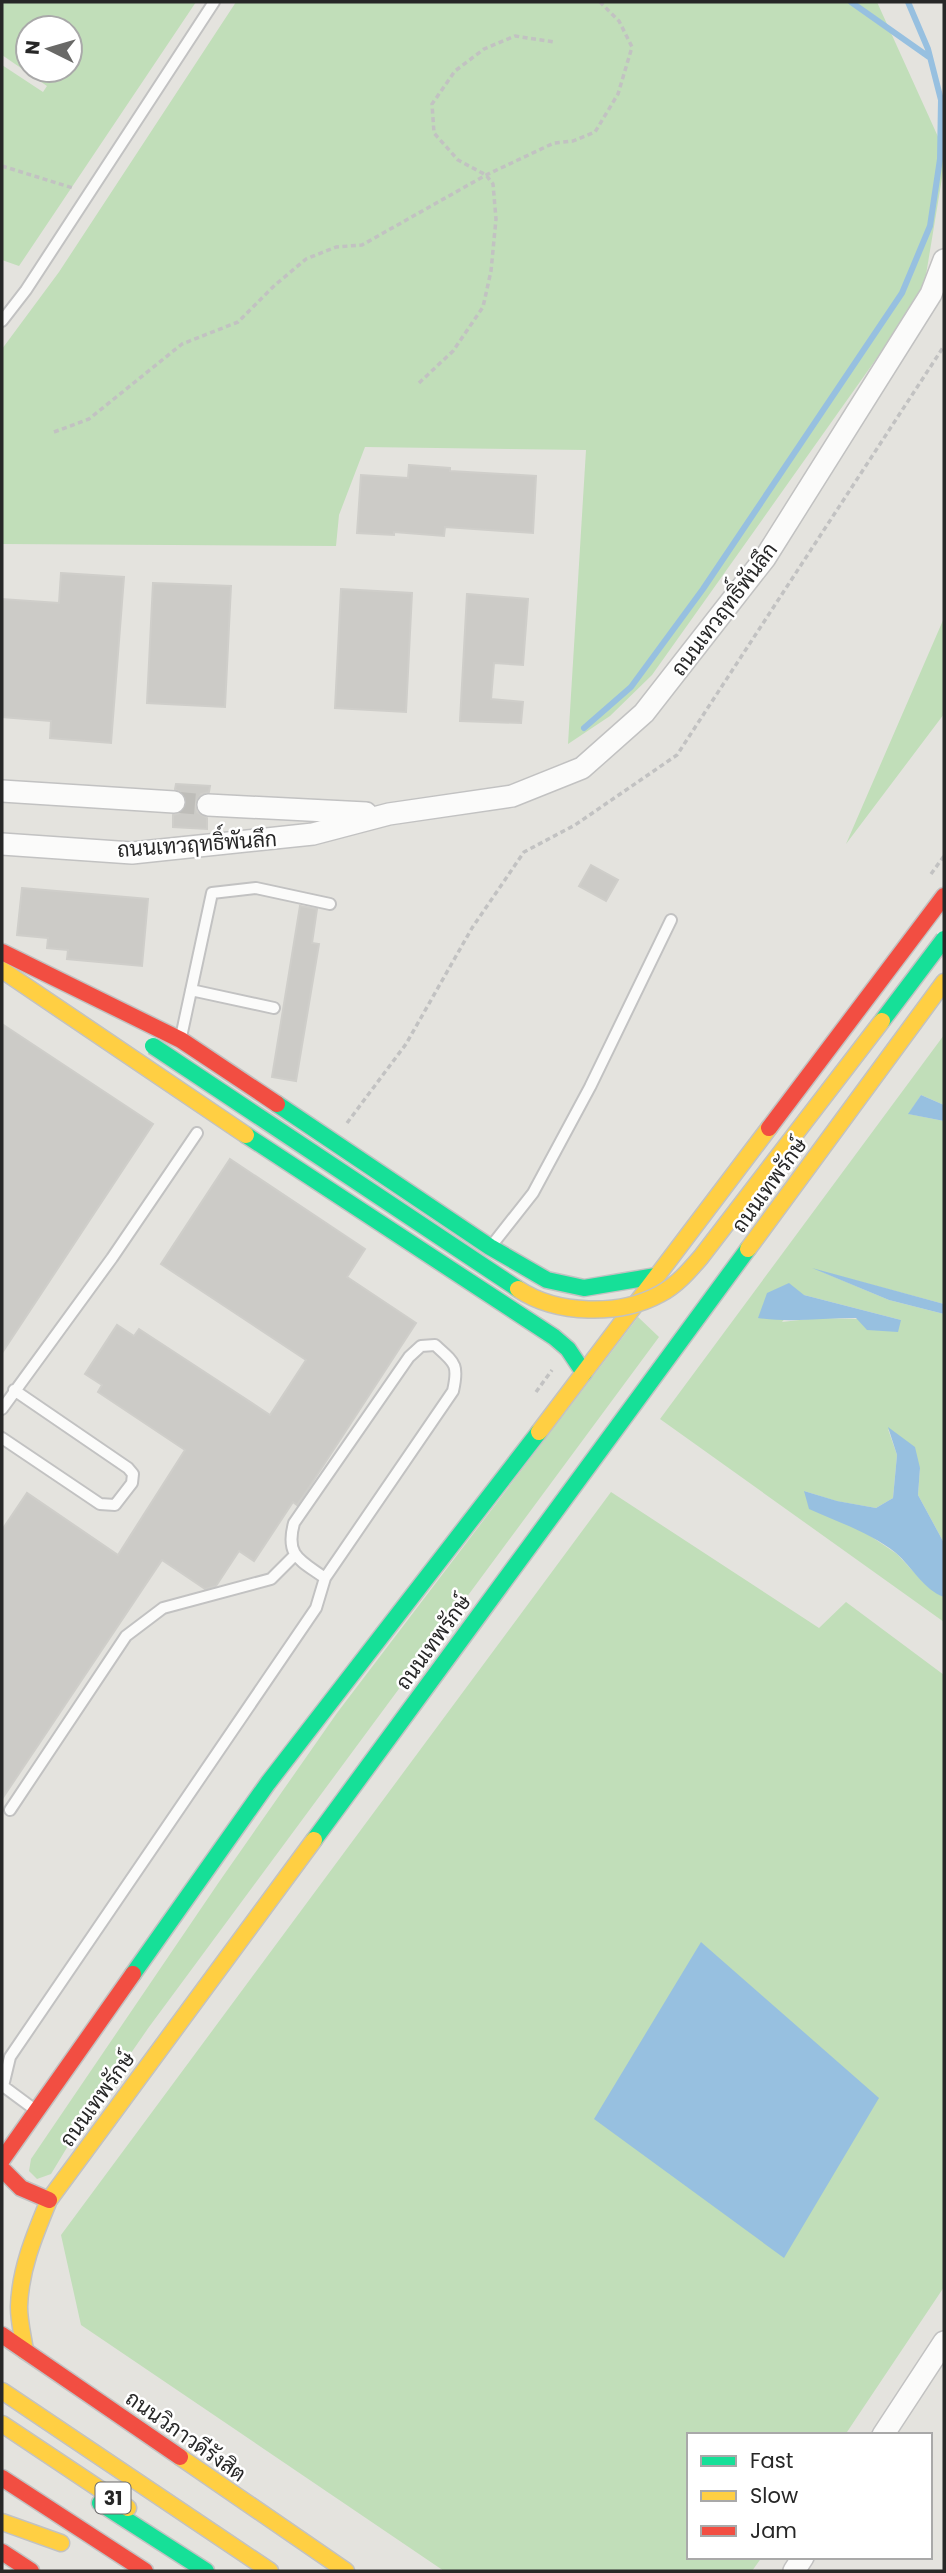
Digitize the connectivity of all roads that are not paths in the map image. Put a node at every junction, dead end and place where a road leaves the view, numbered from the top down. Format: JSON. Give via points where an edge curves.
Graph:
{"nodes":[{"id":1,"x":214,"y":2,"type":"edge"},
{"id":2,"x":944,"y":260,"type":"edge"},
{"id":3,"x":2,"y":321,"type":"edge"},
{"id":4,"x":2,"y":791,"type":"edge"},
{"id":5,"x":174,"y":802,"type":"tunnel mouth"},
{"id":6,"x":208,"y":805,"type":"tunnel mouth"},
{"id":7,"x":389,"y":814,"type":"junction"},
{"id":8,"x":2,"y":844,"type":"edge"},
{"id":9,"x":944,"y":895,"type":"edge"},
{"id":10,"x":330,"y":904,"type":"dead end"},
{"id":11,"x":671,"y":920,"type":"dead end"},
{"id":12,"x":944,"y":939,"type":"edge"},
{"id":13,"x":2,"y":952,"type":"edge"},
{"id":14,"x":2,"y":969,"type":"edge"},
{"id":15,"x":944,"y":982,"type":"edge"},
{"id":16,"x":191,"y":990,"type":"junction"},
{"id":17,"x":275,"y":1008,"type":"dead end"},
{"id":18,"x":181,"y":1040,"type":"junction"},
{"id":19,"x":197,"y":1133,"type":"dead end"},
{"id":20,"x":490,"y":1247,"type":"junction"},
{"id":21,"x":656,"y":1276,"type":"junction"},
{"id":22,"x":547,"y":1280,"type":"junction"},
{"id":23,"x":530,"y":1322,"type":"junction"},
{"id":24,"x":584,"y":1373,"type":"junction"},
{"id":25,"x":14,"y":1390,"type":"junction"},
{"id":26,"x":2,"y":1408,"type":"edge"},
{"id":27,"x":2,"y":1438,"type":"edge"},
{"id":28,"x":294,"y":1556,"type":"junction"},
{"id":29,"x":325,"y":1578,"type":"junction"},
{"id":30,"x":10,"y":1810,"type":"dead end"},
{"id":31,"x":35,"y":2110,"type":"junction"},
{"id":32,"x":2,"y":2160,"type":"edge"},
{"id":33,"x":2,"y":2169,"type":"edge"},
{"id":34,"x":49,"y":2200,"type":"junction"},
{"id":35,"x":2,"y":2335,"type":"edge"},
{"id":36,"x":944,"y":2342,"type":"edge"},
{"id":37,"x":2,"y":2350,"type":"edge"},
{"id":38,"x":25,"y":2351,"type":"junction"},
{"id":39,"x":78,"y":2386,"type":"junction"},
{"id":40,"x":2,"y":2391,"type":"edge"},
{"id":41,"x":2,"y":2424,"type":"edge"},
{"id":42,"x":884,"y":2433,"type":"edge"},
{"id":43,"x":2,"y":2438,"type":"edge"},
{"id":44,"x":2,"y":2477,"type":"edge"},
{"id":45,"x":2,"y":2505,"type":"edge"},
{"id":46,"x":2,"y":2522,"type":"edge"},
{"id":47,"x":2,"y":2552,"type":"edge"},
{"id":48,"x":31,"y":2571,"type":"edge"},
{"id":49,"x":145,"y":2571,"type":"edge"},
{"id":50,"x":206,"y":2571,"type":"edge"},
{"id":51,"x":224,"y":2571,"type":"edge"},
{"id":52,"x":270,"y":2571,"type":"edge"},
{"id":53,"x":346,"y":2571,"type":"edge"}],
"edges":[{"from":1,"to":3,"type":"lane"},
{"from":2,"to":7,"type":"street","name":"ถนนเทวฤทธิ์พันลึก","via":[[931,293],[765,558],[644,713],[582,768],[512,796]]},
{"from":4,"to":5,"type":"street","name":"ถนนเทวฤทธิ์พันลึก"},
{"from":6,"to":7,"type":"street","name":"ถนนเทวฤทธิ์พันลึก"},
{"from":7,"to":8,"type":"street","name":"ถนนเทวฤทธิ์พันลึก","via":[[313,834],[132,852]]},
{"from":9,"to":21,"type":"main road","name":"ถนนเทพรักษ์"},
{"from":10,"to":16,"type":"lane","via":[[256,888],[212,893]]},
{"from":11,"to":20,"type":"lane","via":[[533,1194]]},
{"from":12,"to":14,"type":"main road","bridge":true,"via":[[678,1282],[650,1299],[587,1311],[525,1294],[153,1046]]},
{"from":13,"to":18,"type":"main road"},
{"from":14,"to":23,"type":"main road"},
{"from":15,"to":34,"type":"main road","name":"ถนนเทพรักษ์"},
{"from":16,"to":17,"type":"lane"},
{"from":16,"to":18,"type":"lane"},
{"from":18,"to":20,"type":"main road"},
{"from":19,"to":25,"type":"lane"},
{"from":20,"to":22,"type":"main road"},
{"from":21,"to":22,"type":"main road","via":[[584,1289]]},
{"from":21,"to":24,"type":"main road","name":"ถนนเทพรักษ์"},
{"from":22,"to":23,"type":"main road","via":[[555,1291],[556,1311],[552,1319]]},
{"from":23,"to":24,"type":"main road","via":[[568,1349]]},
{"from":24,"to":31,"type":"main road","name":"ถนนเทพรักษ์","via":[[268,1783]]},
{"from":25,"to":26,"type":"lane"},
{"from":25,"to":27,"type":"lane","via":[[128,1468],[132,1483],[115,1505],[100,1504]]},
{"from":28,"to":29,"type":"lane"},
{"from":28,"to":29,"type":"lane","via":[[289,1539],[294,1523],[410,1357],[421,1346],[435,1345],[454,1362],[453,1391]]},
{"from":28,"to":30,"type":"lane","via":[[271,1579],[163,1608],[126,1636]]},
{"from":29,"to":31,"type":"lane","via":[[316,1608],[10,2057],[3,2086]]},
{"from":31,"to":32,"type":"main road","name":"ถนนเทพรักษ์"},
{"from":33,"to":34,"type":"main road","via":[[21,2188]]},
{"from":34,"to":38,"type":"main road","name":"ถนนเทพรักษ์","via":[[27,2257],[19,2307]]},
{"from":35,"to":38,"type":"main road","name":"ถนนวิภาวดีรังสิต"},
{"from":36,"to":42,"type":"street"},
{"from":37,"to":39,"type":"main road"},
{"from":38,"to":39,"type":"main road","name":"ถนนวิภาวดีรังสิต"},
{"from":39,"to":53,"type":"main road","name":"ถนนวิภาวดีรังสิต"},
{"from":40,"to":52,"type":"main road"},
{"from":41,"to":51,"type":"main road","number":"31"},
{"from":43,"to":50,"type":"main road","number":"31"},
{"from":44,"to":49,"type":"main road","number":"31"},
{"from":45,"to":46,"type":"main road","via":[[66,2547]]},
{"from":47,"to":48,"type":"main road"}]}
